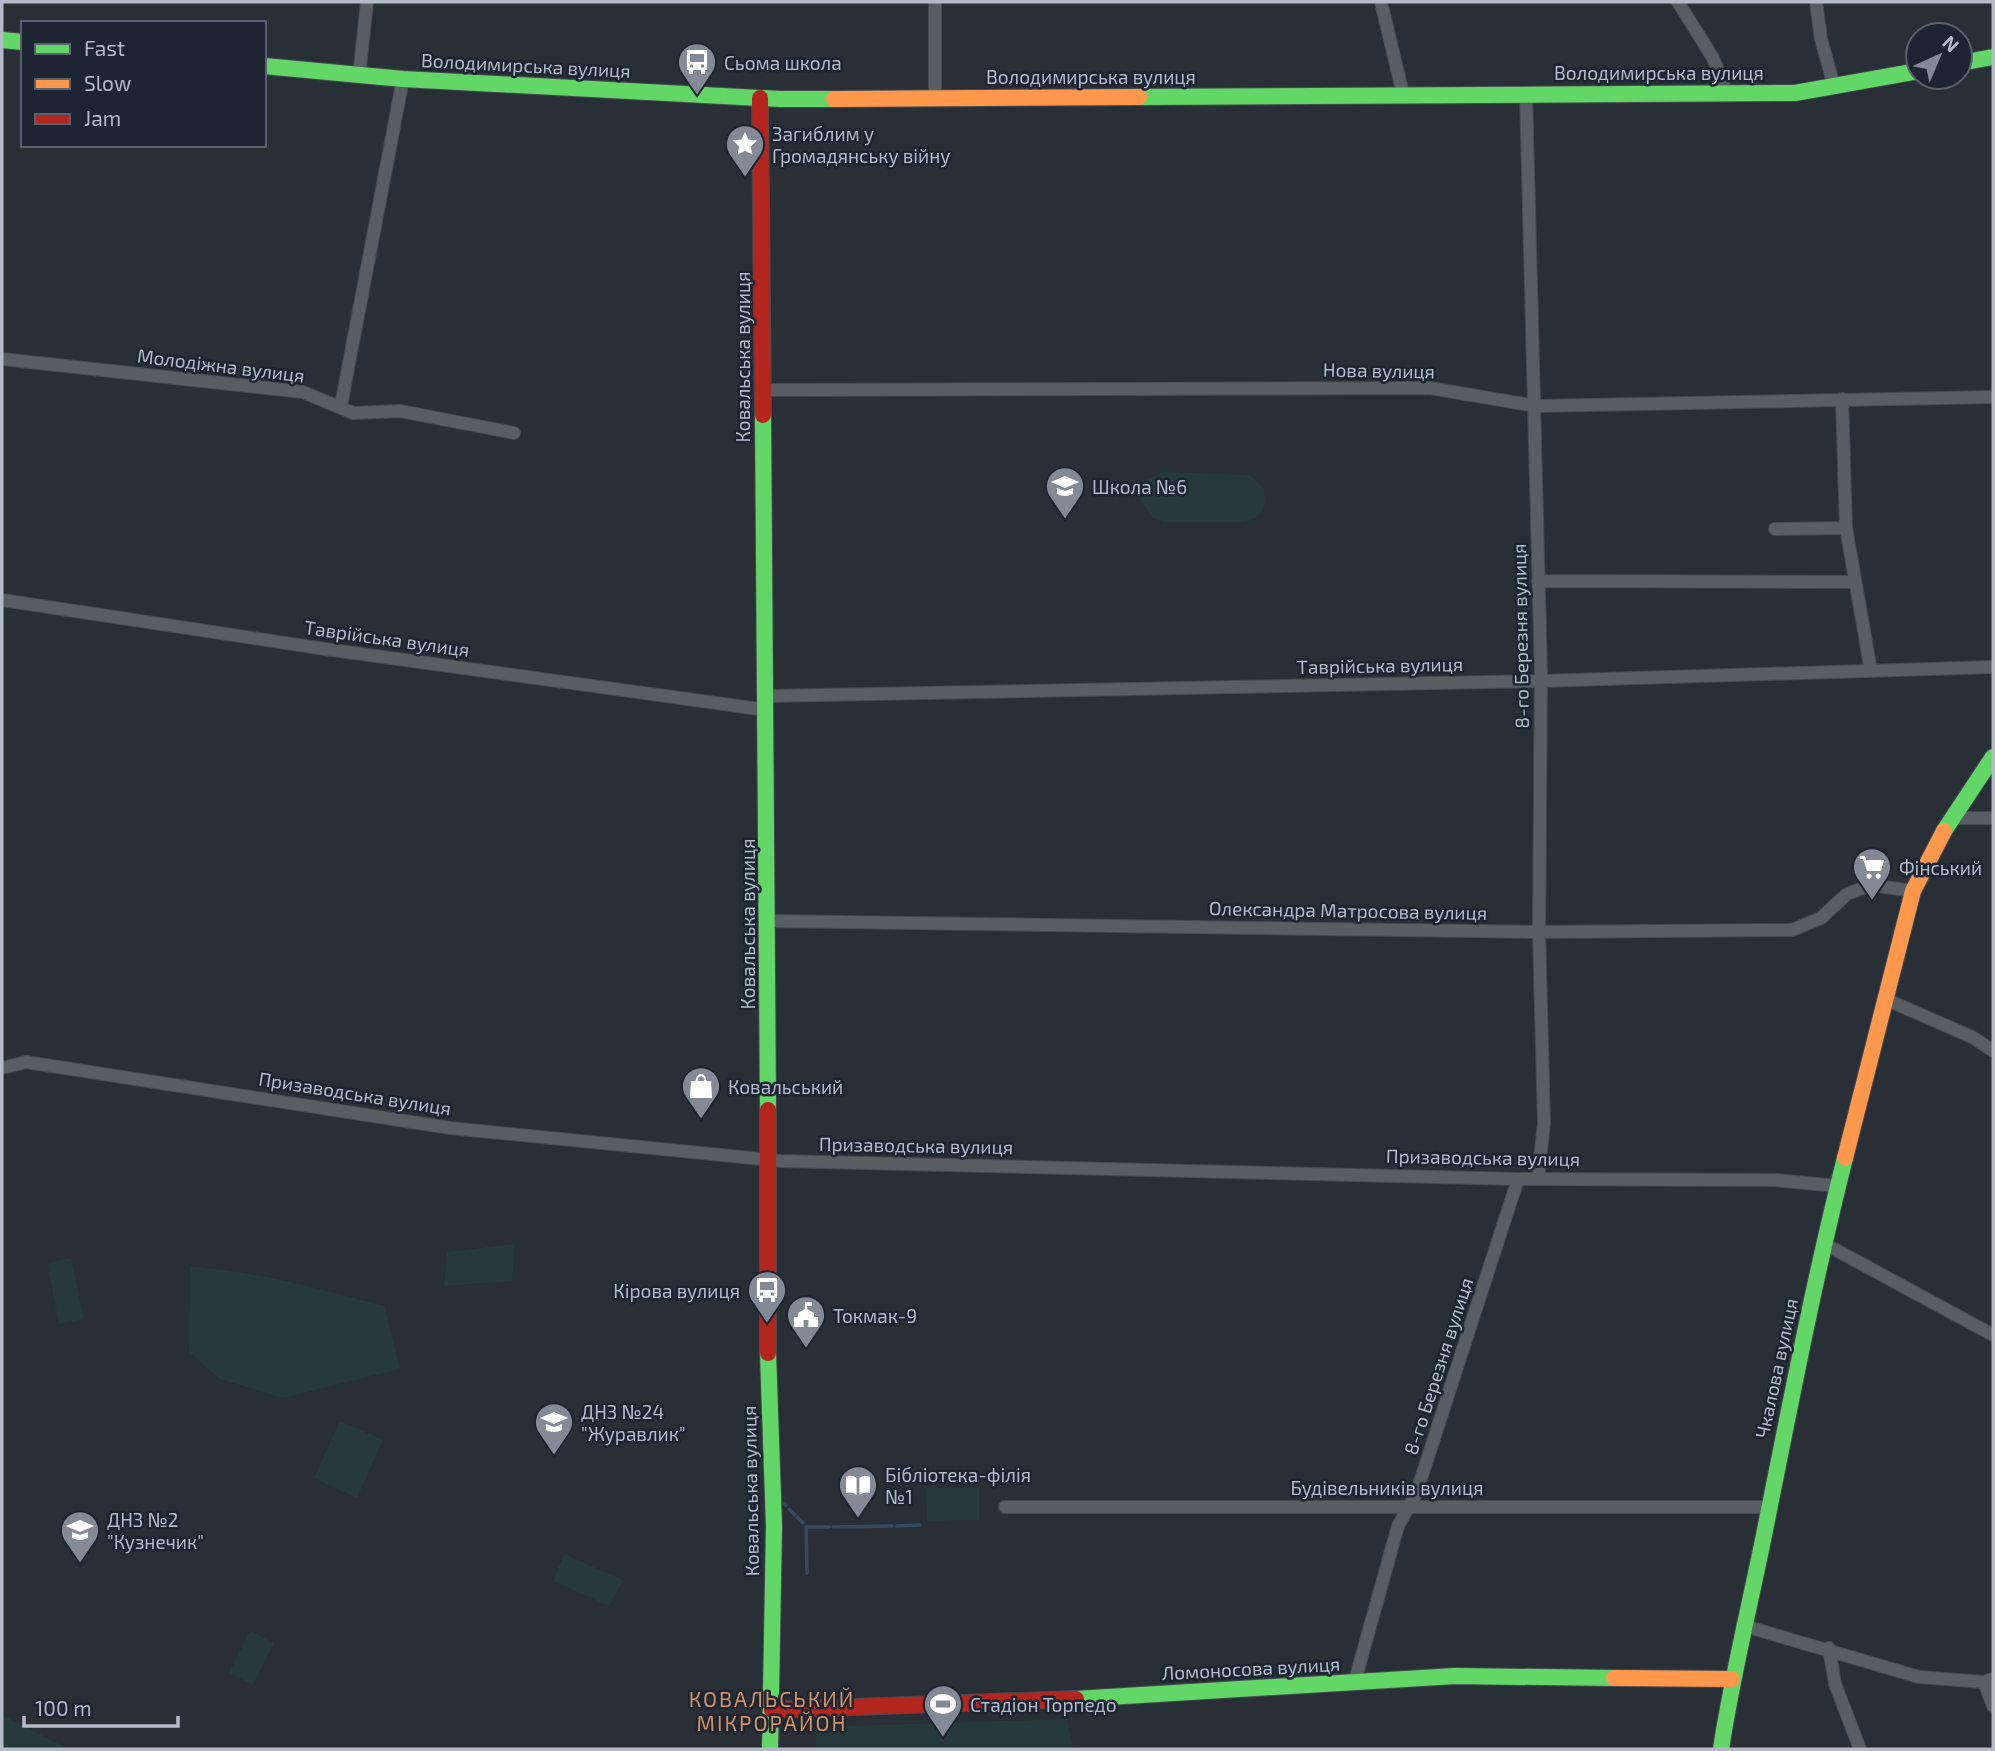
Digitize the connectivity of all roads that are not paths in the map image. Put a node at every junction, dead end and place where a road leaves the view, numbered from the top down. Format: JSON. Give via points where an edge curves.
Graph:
{"nodes":[{"id":1,"x":367,"y":2,"type":"edge"},
{"id":2,"x":935,"y":2,"type":"edge"},
{"id":3,"x":1381,"y":2,"type":"edge"},
{"id":4,"x":1678,"y":2,"type":"edge"},
{"id":5,"x":1816,"y":2,"type":"edge"},
{"id":6,"x":2,"y":40,"type":"edge"},
{"id":7,"x":21,"y":42,"type":"edge"},
{"id":8,"x":1993,"y":57,"type":"edge"},
{"id":9,"x":1974,"y":60,"type":"edge"},
{"id":10,"x":266,"y":66,"type":"edge"},
{"id":11,"x":1904,"y":74,"type":"edge"},
{"id":12,"x":359,"y":76,"type":"junction"},
{"id":13,"x":403,"y":79,"type":"junction"},
{"id":14,"x":1834,"y":86,"type":"junction"},
{"id":15,"x":1526,"y":93,"type":"junction"},
{"id":16,"x":1727,"y":93,"type":"junction"},
{"id":17,"x":1403,"y":94,"type":"junction"},
{"id":18,"x":760,"y":98,"type":"junction"},
{"id":19,"x":935,"y":98,"type":"junction"},
{"id":20,"x":2,"y":359,"type":"edge"},
{"id":21,"x":764,"y":390,"type":"junction"},
{"id":22,"x":1993,"y":397,"type":"edge"},
{"id":23,"x":1842,"y":399,"type":"junction"},
{"id":24,"x":341,"y":405,"type":"junction"},
{"id":25,"x":1536,"y":406,"type":"junction"},
{"id":26,"x":514,"y":433,"type":"dead end"},
{"id":27,"x":1846,"y":528,"type":"junction"},
{"id":28,"x":1775,"y":529,"type":"dead end"},
{"id":29,"x":1538,"y":581,"type":"junction"},
{"id":30,"x":1853,"y":582,"type":"junction"},
{"id":31,"x":2,"y":600,"type":"edge"},
{"id":32,"x":1993,"y":667,"type":"edge"},
{"id":33,"x":1871,"y":671,"type":"junction"},
{"id":34,"x":1541,"y":681,"type":"junction"},
{"id":35,"x":767,"y":703,"type":"junction"},
{"id":36,"x":1993,"y":757,"type":"edge"},
{"id":37,"x":1951,"y":818,"type":"junction"},
{"id":38,"x":1993,"y":818,"type":"edge"},
{"id":39,"x":1913,"y":891,"type":"junction"},
{"id":40,"x":769,"y":921,"type":"junction"},
{"id":41,"x":1539,"y":932,"type":"junction"},
{"id":42,"x":1885,"y":999,"type":"junction"},
{"id":43,"x":1993,"y":1051,"type":"edge"},
{"id":44,"x":2,"y":1068,"type":"edge"},
{"id":45,"x":769,"y":1160,"type":"junction"},
{"id":46,"x":1538,"y":1178,"type":"junction"},
{"id":47,"x":1518,"y":1179,"type":"junction"},
{"id":48,"x":1837,"y":1186,"type":"junction"},
{"id":49,"x":1823,"y":1243,"type":"junction"},
{"id":50,"x":1993,"y":1335,"type":"edge"},
{"id":51,"x":1407,"y":1506,"type":"junction"},
{"id":52,"x":1005,"y":1507,"type":"dead end"},
{"id":53,"x":1769,"y":1507,"type":"junction"},
{"id":54,"x":1745,"y":1626,"type":"junction"},
{"id":55,"x":1829,"y":1648,"type":"junction"},
{"id":56,"x":1732,"y":1679,"type":"junction"},
{"id":57,"x":1989,"y":1680,"type":"edge"},
{"id":58,"x":1354,"y":1684,"type":"junction"},
{"id":59,"x":1993,"y":1706,"type":"edge"},
{"id":60,"x":772,"y":1710,"type":"junction"},
{"id":61,"x":770,"y":1749,"type":"edge"},
{"id":62,"x":1721,"y":1749,"type":"edge"},
{"id":63,"x":1860,"y":1749,"type":"edge"}],
"edges":[{"from":1,"to":12,"type":"street"},
{"from":2,"to":19,"type":"street"},
{"from":3,"to":17,"type":"street"},
{"from":4,"to":16,"type":"street","via":[[1713,58]]},
{"from":5,"to":14,"type":"street"},
{"from":6,"to":7,"type":"main road"},
{"from":8,"to":9,"type":"main road"},
{"from":10,"to":12,"type":"main road","name":"Володимирська вулиця"},
{"from":11,"to":14,"type":"main road","name":"Володимирська вулиця"},
{"from":12,"to":13,"type":"main road","name":"Володимирська вулиця"},
{"from":13,"to":18,"type":"main road","name":"Володимирська вулиця"},
{"from":13,"to":24,"type":"street"},
{"from":14,"to":16,"type":"main road","name":"Володимирська вулиця","via":[[1795,93]]},
{"from":15,"to":16,"type":"main road","name":"Володимирська вулиця"},
{"from":15,"to":17,"type":"main road","name":"Володимирська вулиця"},
{"from":15,"to":25,"type":"street","name":"8-го Березня вулиця"},
{"from":17,"to":19,"type":"main road","name":"Володимирська вулиця"},
{"from":18,"to":19,"type":"main road","name":"Володимирська вулиця"},
{"from":18,"to":21,"type":"main road","name":"Ковальська вулиця"},
{"from":20,"to":24,"type":"street","name":"Молодіжна вулиця","via":[[303,392]]},
{"from":21,"to":25,"type":"street","name":"Нова вулиця","via":[[1430,387]]},
{"from":21,"to":35,"type":"main road","name":"Ковальська вулиця"},
{"from":22,"to":23,"type":"street","name":"Нова вулиця"},
{"from":23,"to":25,"type":"street","name":"Нова вулиця"},
{"from":23,"to":27,"type":"street"},
{"from":24,"to":26,"type":"street","name":"Молодіжна вулиця","via":[[353,413],[400,411]]},
{"from":25,"to":29,"type":"street","name":"8-го Березня вулиця"},
{"from":27,"to":28,"type":"street"},
{"from":27,"to":30,"type":"street"},
{"from":29,"to":30,"type":"street"},
{"from":29,"to":34,"type":"street","name":"8-го Березня вулиця"},
{"from":30,"to":33,"type":"street"},
{"from":31,"to":35,"type":"street","name":"Таврійська вулиця","via":[[325,649]]},
{"from":32,"to":33,"type":"street","name":"Таврійська вулиця"},
{"from":33,"to":34,"type":"street","name":"Таврійська вулиця"},
{"from":34,"to":35,"type":"street","name":"Таврійська вулиця"},
{"from":34,"to":41,"type":"street","name":"8-го Березня вулиця"},
{"from":35,"to":40,"type":"main road","name":"Ковальська вулиця"},
{"from":36,"to":37,"type":"main road","name":"Чкалова вулиця"},
{"from":37,"to":38,"type":"street"},
{"from":37,"to":39,"type":"main road","name":"Чкалова вулиця"},
{"from":39,"to":41,"type":"street","name":"Олександра Матросова вулиця","via":[[1871,885],[1847,894],[1821,918],[1792,930]]},
{"from":39,"to":42,"type":"main road","name":"Чкалова вулиця"},
{"from":40,"to":41,"type":"street","name":"Олександра Матросова вулиця"},
{"from":40,"to":45,"type":"main road","name":"Ковальська вулиця"},
{"from":41,"to":46,"type":"street","name":"8-го Березня вулиця","via":[[1544,1124]]},
{"from":42,"to":43,"type":"street","via":[[1972,1037]]},
{"from":42,"to":48,"type":"main road","name":"Чкалова вулиця"},
{"from":44,"to":45,"type":"street","name":"Призаводська вулиця","via":[[26,1062],[450,1128]]},
{"from":45,"to":47,"type":"street","name":"Призаводська вулиця"},
{"from":45,"to":60,"type":"main road","name":"Ковальська вулиця"},
{"from":46,"to":47,"type":"street","name":"Призаводська вулиця"},
{"from":46,"to":48,"type":"street","name":"Призаводська вулиця","via":[[1774,1180]]},
{"from":47,"to":51,"type":"street","name":"8-го Березня вулиця","via":[[1420,1482]]},
{"from":48,"to":49,"type":"main road","name":"Чкалова вулиця"},
{"from":49,"to":50,"type":"street"},
{"from":49,"to":53,"type":"main road","name":"Чкалова вулиця"},
{"from":51,"to":52,"type":"street","name":"Будівельників вулиця"},
{"from":51,"to":53,"type":"street","name":"Будівельників вулиця"},
{"from":51,"to":58,"type":"street","name":"8-го Березня вулиця"},
{"from":53,"to":54,"type":"main road","name":"Чкалова вулиця"},
{"from":54,"to":55,"type":"street"},
{"from":54,"to":56,"type":"main road","name":"Чкалова вулиця"},
{"from":55,"to":57,"type":"street","via":[[1919,1677]]},
{"from":55,"to":63,"type":"street","via":[[1835,1684]]},
{"from":56,"to":58,"type":"main road","name":"Ломоносова вулиця","via":[[1455,1676]]},
{"from":56,"to":62,"type":"main road","name":"Чкалова вулиця"},
{"from":57,"to":59,"type":"street"},
{"from":58,"to":60,"type":"main road","name":"Ломоносова вулиця"},
{"from":60,"to":61,"type":"main road","name":"Ковальська вулиця"}]}
